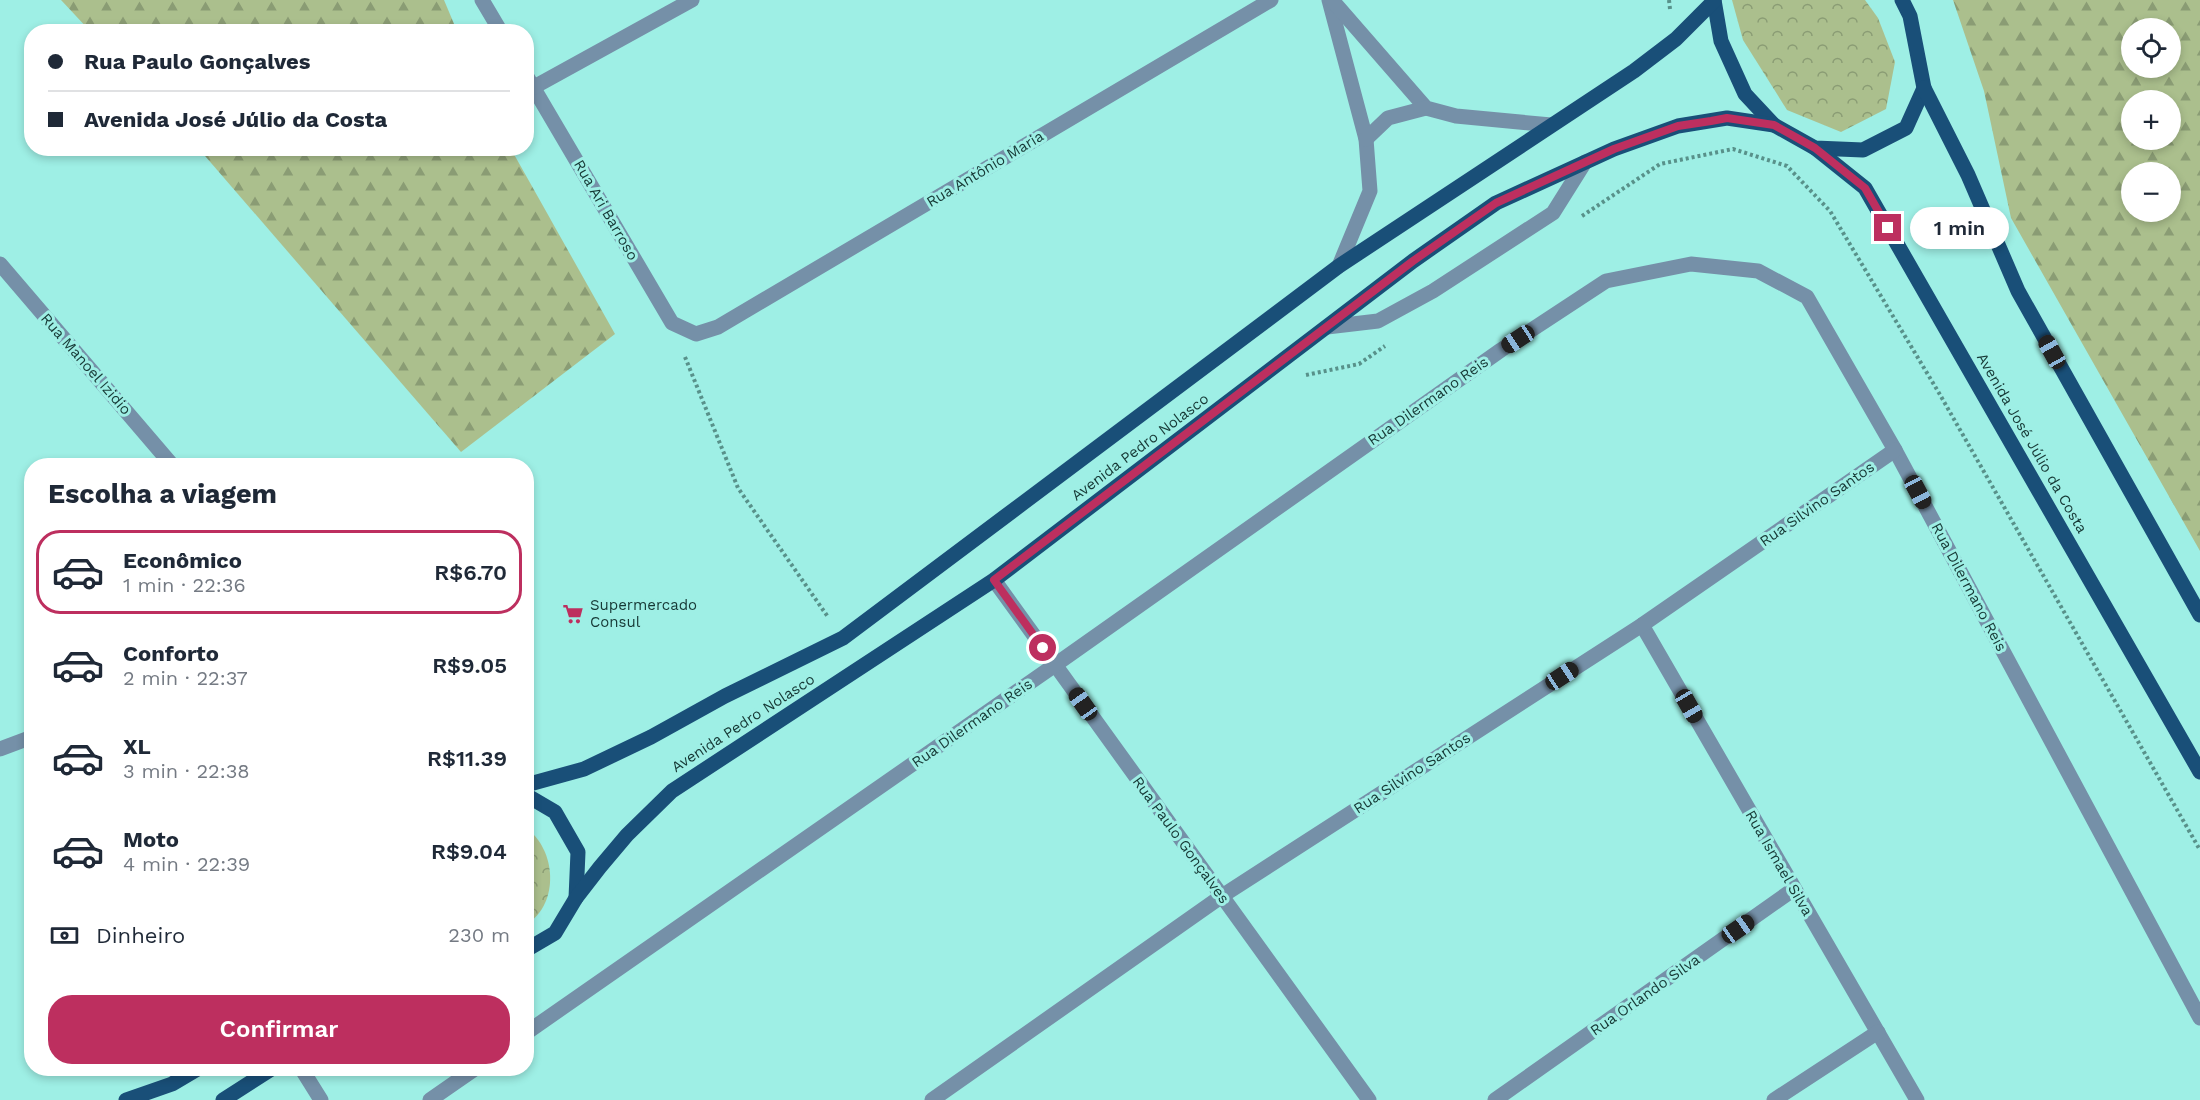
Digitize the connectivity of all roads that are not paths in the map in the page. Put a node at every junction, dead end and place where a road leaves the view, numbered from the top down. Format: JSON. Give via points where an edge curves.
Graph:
{"nodes":[{"id":1,"x":482,"y":0,"type":"edge"},
{"id":2,"x":692,"y":0,"type":"edge"},
{"id":3,"x":1271,"y":0,"type":"edge"},
{"id":4,"x":1330,"y":0,"type":"edge"},
{"id":5,"x":1902,"y":0,"type":"edge"},
{"id":6,"x":1714,"y":1,"type":"edge"},
{"id":7,"x":496,"y":24,"type":"edge"},
{"id":8,"x":534,"y":79,"type":"edge"},
{"id":9,"x":534,"y":88,"type":"edge"},
{"id":10,"x":1924,"y":88,"type":"junction"},
{"id":11,"x":1426,"y":108,"type":"junction"},
{"id":12,"x":1774,"y":125,"type":"junction"},
{"id":13,"x":1551,"y":126,"type":"junction"},
{"id":14,"x":1366,"y":139,"type":"junction"},
{"id":15,"x":1815,"y":148,"type":"junction"},
{"id":16,"x":1585,"y":162,"type":"junction"},
{"id":17,"x":0,"y":264,"type":"edge"},
{"id":18,"x":1339,"y":266,"type":"junction"},
{"id":19,"x":672,"y":323,"type":"joint"},
{"id":20,"x":1327,"y":327,"type":"junction"},
{"id":21,"x":1895,"y":450,"type":"junction"},
{"id":22,"x":166,"y":458,"type":"edge"},
{"id":23,"x":994,"y":580,"type":"junction"},
{"id":24,"x":2200,"y":615,"type":"edge"},
{"id":25,"x":1642,"y":625,"type":"junction"},
{"id":26,"x":1055,"y":665,"type":"junction"},
{"id":27,"x":24,"y":740,"type":"edge"},
{"id":28,"x":0,"y":749,"type":"edge"},
{"id":29,"x":2200,"y":772,"type":"edge"},
{"id":30,"x":534,"y":783,"type":"edge"},
{"id":31,"x":534,"y":800,"type":"edge"},
{"id":32,"x":1794,"y":889,"type":"junction"},
{"id":33,"x":1222,"y":896,"type":"junction"},
{"id":34,"x":576,"y":898,"type":"junction"},
{"id":35,"x":534,"y":945,"type":"edge"},
{"id":36,"x":2200,"y":1018,"type":"edge"},
{"id":37,"x":534,"y":1027,"type":"edge"},
{"id":38,"x":1878,"y":1032,"type":"junction"},
{"id":39,"x":186,"y":1076,"type":"edge"},
{"id":40,"x":260,"y":1076,"type":"edge"},
{"id":41,"x":306,"y":1076,"type":"edge"},
{"id":42,"x":464,"y":1076,"type":"edge"},
{"id":43,"x":126,"y":1100,"type":"edge"},
{"id":44,"x":223,"y":1100,"type":"edge"},
{"id":45,"x":321,"y":1100,"type":"edge"},
{"id":46,"x":430,"y":1100,"type":"edge"},
{"id":47,"x":932,"y":1100,"type":"edge"},
{"id":48,"x":1369,"y":1100,"type":"edge"},
{"id":49,"x":1495,"y":1100,"type":"edge"},
{"id":50,"x":1774,"y":1100,"type":"edge"},
{"id":51,"x":1917,"y":1100,"type":"edge"}],
"edges":[{"from":1,"to":7,"type":"street"},
{"from":2,"to":8,"type":"street"},
{"from":3,"to":19,"type":"street","name":"Rua Antônio Maria","via":[[718,327],[696,334]]},
{"from":4,"to":11,"type":"street"},
{"from":4,"to":14,"type":"street"},
{"from":5,"to":10,"type":"main road","via":[[1910,16]]},
{"from":6,"to":12,"type":"main road","via":[[1721,41],[1745,94]]},
{"from":6,"to":13,"type":"main road","name":"Avenida Pedro Nolasco","via":[[1676,39]]},
{"from":9,"to":19,"type":"street","name":"Rua Ari Barroso"},
{"from":10,"to":15,"type":"main road","via":[[1906,128],[1863,150]]},
{"from":10,"to":24,"type":"main road","via":[[1968,175],[2018,291]]},
{"from":11,"to":13,"type":"street","via":[[1456,116]]},
{"from":11,"to":14,"type":"street","via":[[1388,118]]},
{"from":12,"to":15,"type":"main road","name":"Avenida José Júlio da Costa"},
{"from":12,"to":16,"type":"main road","name":"Avenida Pedro Nolasco","via":[[1727,118],[1678,126]]},
{"from":13,"to":18,"type":"main road","name":"Avenida Pedro Nolasco"},
{"from":14,"to":18,"type":"street","via":[[1370,191]]},
{"from":15,"to":29,"type":"main road","name":"Avenida José Júlio da Costa","via":[[1865,188]]},
{"from":16,"to":20,"type":"main road","name":"Avenida Pedro Nolasco","via":[[1496,203]]},
{"from":16,"to":20,"type":"street","via":[[1553,213],[1433,291],[1378,321]]},
{"from":17,"to":22,"type":"street","name":"Rua Manoel Izidio"},
{"from":18,"to":30,"type":"main road","name":"Avenida Pedro Nolasco","via":[[843,638],[584,769]]},
{"from":20,"to":23,"type":"main road","name":"Avenida Pedro Nolasco"},
{"from":21,"to":25,"type":"street","name":"Rua Silvino Santos"},
{"from":21,"to":26,"type":"street","name":"Rua Dilermano Reis","via":[[1807,297],[1758,271],[1691,264],[1606,281],[1500,350]]},
{"from":21,"to":36,"type":"street","name":"Rua Dilermano Reis"},
{"from":23,"to":26,"type":"street","name":"Rua Paulo Gonçalves"},
{"from":23,"to":34,"type":"main road","name":"Avenida Pedro Nolasco","via":[[672,791],[627,835]]},
{"from":25,"to":32,"type":"street","name":"Rua Ismael Silva"},
{"from":25,"to":33,"type":"street","name":"Rua Silvino Santos"},
{"from":26,"to":33,"type":"street","name":"Rua Paulo Gonçalves"},
{"from":26,"to":37,"type":"street","name":"Rua Dilermano Reis"},
{"from":27,"to":28,"type":"street"},
{"from":31,"to":34,"type":"main road","via":[[555,812],[578,852]]},
{"from":32,"to":38,"type":"street","name":"Rua Ismael Silva"},
{"from":32,"to":49,"type":"street","name":"Rua Orlando Silva"},
{"from":33,"to":47,"type":"street","name":"Rua Silvino Santos"},
{"from":33,"to":48,"type":"street","name":"Rua Paulo Gonçalves"},
{"from":34,"to":35,"type":"main road","name":"Avenida Pedro Nolasco","via":[[555,933]]},
{"from":38,"to":50,"type":"street"},
{"from":38,"to":51,"type":"street","name":"Rua Ismael Silva"},
{"from":39,"to":43,"type":"main road"},
{"from":40,"to":44,"type":"main road"},
{"from":41,"to":45,"type":"street"},
{"from":42,"to":46,"type":"street"}]}
